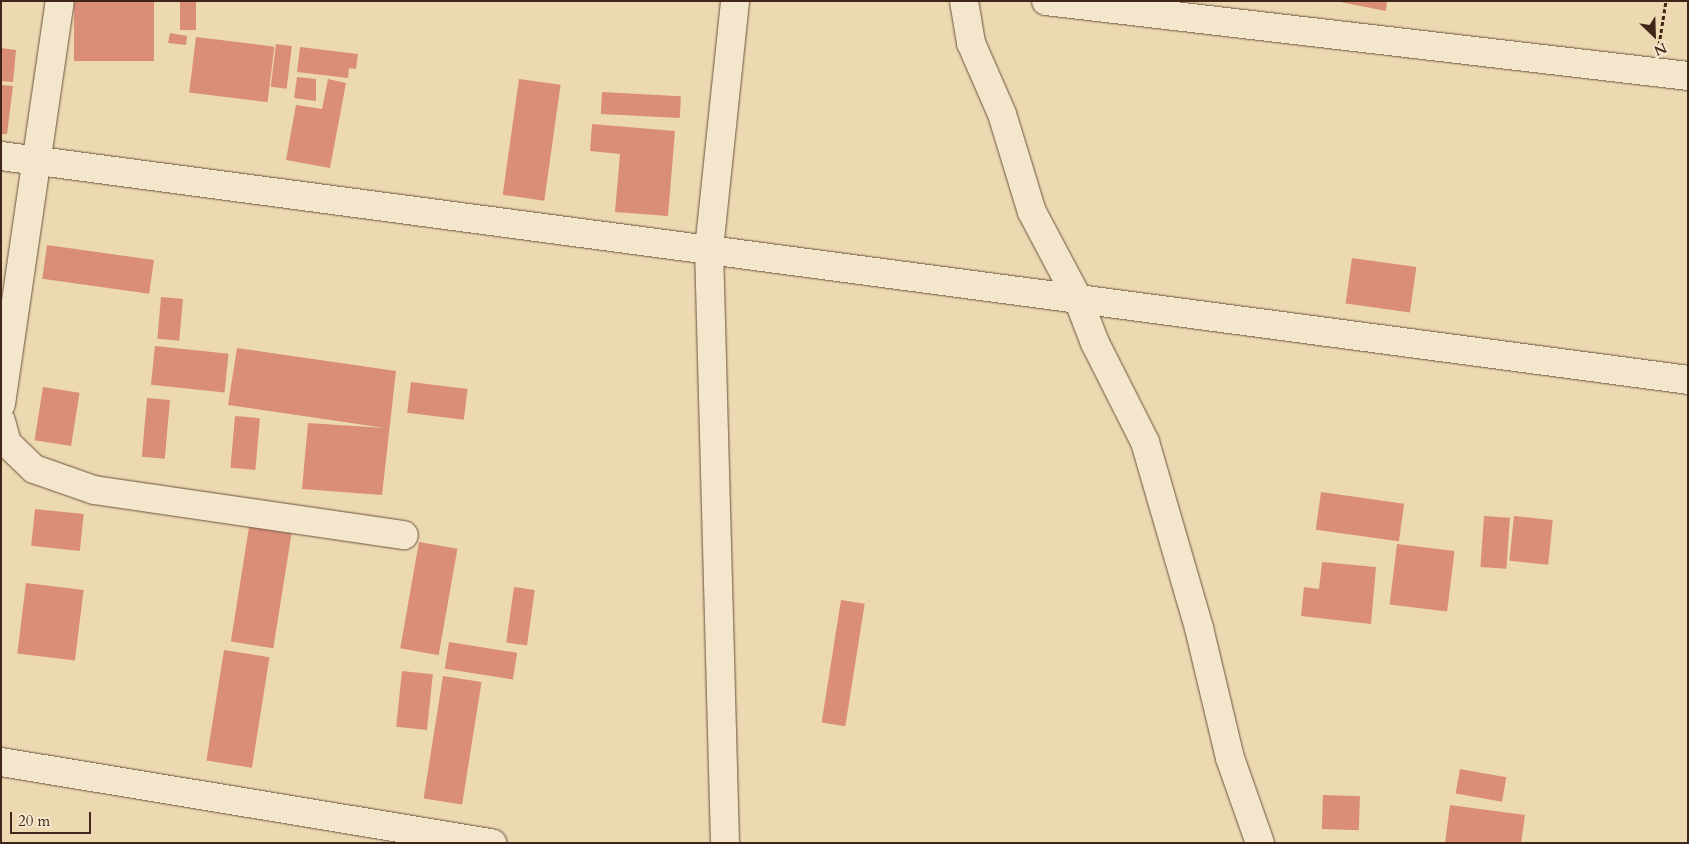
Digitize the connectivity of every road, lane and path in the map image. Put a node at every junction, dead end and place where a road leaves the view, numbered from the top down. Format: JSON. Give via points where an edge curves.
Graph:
{"nodes":[{"id":1,"x":60,"y":1,"type":"edge"},
{"id":2,"x":736,"y":1,"type":"edge"},
{"id":3,"x":964,"y":1,"type":"edge"},
{"id":4,"x":1046,"y":1,"type":"edge"},
{"id":5,"x":1666,"y":1,"type":"edge"},
{"id":6,"x":1655,"y":72,"type":"junction"},
{"id":7,"x":1688,"y":76,"type":"edge"},
{"id":8,"x":1,"y":156,"type":"edge"},
{"id":9,"x":38,"y":159,"type":"junction"},
{"id":10,"x":709,"y":249,"type":"junction"},
{"id":11,"x":1078,"y":298,"type":"junction"},
{"id":12,"x":1688,"y":380,"type":"edge"},
{"id":13,"x":1,"y":404,"type":"edge"},
{"id":14,"x":1,"y":421,"type":"edge"},
{"id":15,"x":404,"y":535,"type":"dead end"},
{"id":16,"x":1,"y":762,"type":"edge"},
{"id":17,"x":492,"y":843,"type":"edge"},
{"id":18,"x":725,"y":843,"type":"edge"},
{"id":19,"x":1260,"y":843,"type":"edge"}],
"edges":[{"from":1,"to":9,"type":"street"},
{"from":2,"to":10,"type":"street"},
{"from":3,"to":11,"type":"street","via":[[971,43],[1002,114],[1032,212]]},
{"from":4,"to":6,"type":"street"},
{"from":5,"to":6,"type":"path"},
{"from":6,"to":7,"type":"street"},
{"from":8,"to":9,"type":"street"},
{"from":9,"to":10,"type":"street"},
{"from":9,"to":13,"type":"street"},
{"from":10,"to":11,"type":"street"},
{"from":10,"to":18,"type":"street"},
{"from":11,"to":12,"type":"street"},
{"from":11,"to":19,"type":"street","via":[[1094,343],[1145,442],[1199,628],[1230,758]]},
{"from":14,"to":15,"type":"street","via":[[7,443],[34,469],[94,490]]},
{"from":16,"to":17,"type":"street"}]}
